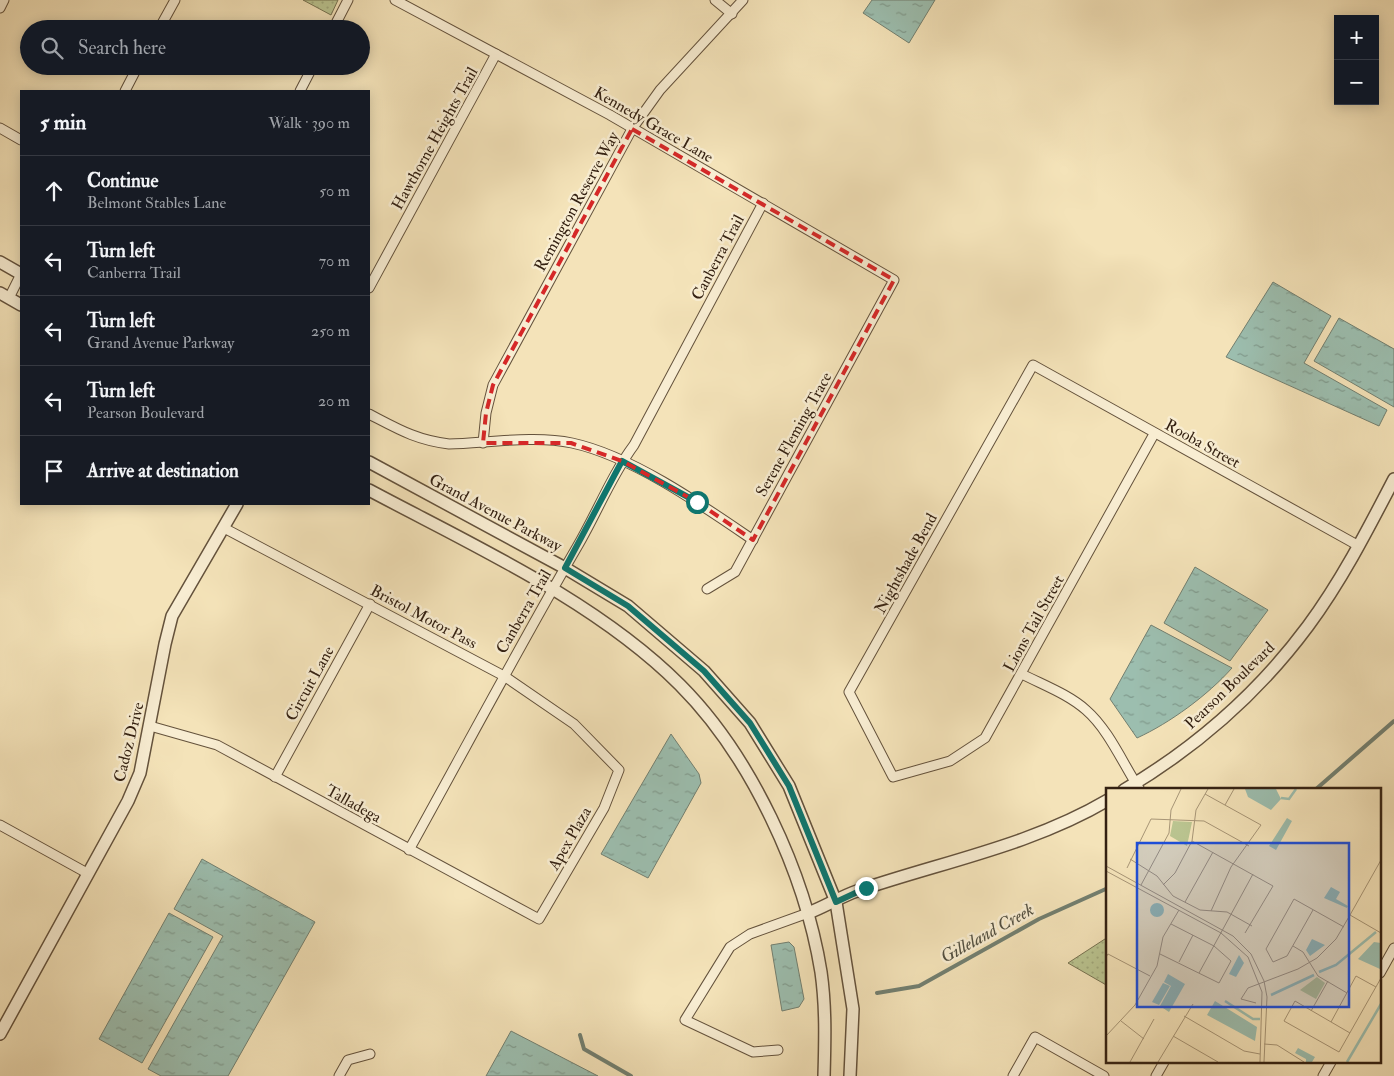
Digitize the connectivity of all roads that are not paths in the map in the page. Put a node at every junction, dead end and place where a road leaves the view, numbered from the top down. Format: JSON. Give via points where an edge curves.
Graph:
{"nodes":[{"id":1,"x":4,"y":0,"type":"edge"},
{"id":2,"x":175,"y":0,"type":"edge"},
{"id":3,"x":348,"y":0,"type":"edge"},
{"id":4,"x":395,"y":0,"type":"edge"},
{"id":5,"x":715,"y":0,"type":"edge"},
{"id":6,"x":743,"y":0,"type":"edge"},
{"id":7,"x":0,"y":8,"type":"edge"},
{"id":8,"x":732,"y":14,"type":"junction"},
{"id":9,"x":164,"y":20,"type":"edge"},
{"id":10,"x":338,"y":20,"type":"edge"},
{"id":11,"x":496,"y":54,"type":"junction"},
{"id":12,"x":133,"y":75,"type":"edge"},
{"id":13,"x":308,"y":75,"type":"edge"},
{"id":14,"x":126,"y":90,"type":"edge"},
{"id":15,"x":301,"y":90,"type":"edge"},
{"id":16,"x":0,"y":128,"type":"edge"},
{"id":17,"x":632,"y":129,"type":"junction"},
{"id":18,"x":20,"y":139,"type":"edge"},
{"id":19,"x":762,"y":203,"type":"junction"},
{"id":20,"x":0,"y":262,"type":"edge"},
{"id":21,"x":20,"y":273,"type":"edge"},
{"id":22,"x":20,"y":275,"type":"edge"},
{"id":23,"x":894,"y":280,"type":"joint"},
{"id":24,"x":370,"y":286,"type":"edge"},
{"id":25,"x":4,"y":296,"type":"edge"},
{"id":26,"x":20,"y":304,"type":"edge"},
{"id":27,"x":1033,"y":365,"type":"joint"},
{"id":28,"x":370,"y":415,"type":"edge"},
{"id":29,"x":1154,"y":434,"type":"junction"},
{"id":30,"x":483,"y":443,"type":"junction"},
{"id":31,"x":622,"y":461,"type":"junction"},
{"id":32,"x":370,"y":463,"type":"edge"},
{"id":33,"x":1394,"y":479,"type":"edge"},
{"id":34,"x":370,"y":491,"type":"edge"},
{"id":35,"x":236,"y":505,"type":"edge"},
{"id":36,"x":224,"y":528,"type":"junction"},
{"id":37,"x":753,"y":540,"type":"junction"},
{"id":38,"x":1359,"y":546,"type":"junction"},
{"id":39,"x":565,"y":568,"type":"junction"},
{"id":40,"x":552,"y":588,"type":"junction"},
{"id":41,"x":707,"y":589,"type":"dead end"},
{"id":42,"x":370,"y":604,"type":"junction"},
{"id":43,"x":1022,"y":674,"type":"junction"},
{"id":44,"x":504,"y":676,"type":"junction"},
{"id":45,"x":150,"y":726,"type":"junction"},
{"id":46,"x":619,"y":770,"type":"joint"},
{"id":47,"x":275,"y":777,"type":"junction"},
{"id":48,"x":893,"y":777,"type":"joint"},
{"id":49,"x":1138,"y":786,"type":"edge"},
{"id":50,"x":1106,"y":801,"type":"edge"},
{"id":51,"x":0,"y":825,"type":"edge"},
{"id":52,"x":409,"y":850,"type":"junction"},
{"id":53,"x":88,"y":872,"type":"junction"},
{"id":54,"x":836,"y":902,"type":"junction"},
{"id":55,"x":808,"y":913,"type":"junction"},
{"id":56,"x":539,"y":918,"type":"joint"},
{"id":57,"x":1394,"y":948,"type":"edge"},
{"id":58,"x":1382,"y":969,"type":"edge"},
{"id":59,"x":0,"y":1034,"type":"edge"},
{"id":60,"x":778,"y":1050,"type":"dead end"},
{"id":61,"x":370,"y":1054,"type":"dead end"},
{"id":62,"x":1163,"y":1064,"type":"edge"},
{"id":63,"x":1330,"y":1064,"type":"edge"},
{"id":64,"x":339,"y":1076,"type":"edge"},
{"id":65,"x":824,"y":1076,"type":"edge"},
{"id":66,"x":850,"y":1076,"type":"edge"},
{"id":67,"x":1013,"y":1076,"type":"edge"},
{"id":68,"x":1104,"y":1076,"type":"edge"},
{"id":69,"x":1156,"y":1076,"type":"edge"},
{"id":70,"x":1323,"y":1076,"type":"edge"}],
"edges":[{"from":1,"to":7,"type":"street"},
{"from":2,"to":9,"type":"street"},
{"from":3,"to":10,"type":"street"},
{"from":4,"to":11,"type":"street","name":"Kennedy Grace Lane"},
{"from":5,"to":8,"type":"street"},
{"from":6,"to":8,"type":"street","name":"Remington Reserve Way"},
{"from":8,"to":17,"type":"street","name":"Remington Reserve Way","via":[[660,90]]},
{"from":11,"to":17,"type":"street","name":"Kennedy Grace Lane"},
{"from":11,"to":24,"type":"street","name":"Hawthorne Heights Trail"},
{"from":12,"to":14,"type":"street"},
{"from":13,"to":15,"type":"street"},
{"from":16,"to":18,"type":"street"},
{"from":17,"to":19,"type":"street","name":"Kennedy Grace Lane"},
{"from":17,"to":30,"type":"street","name":"Remington Reserve Way","via":[[493,385]]},
{"from":19,"to":23,"type":"street","name":"Kennedy Grace Lane"},
{"from":19,"to":31,"type":"street","name":"Canberra Trail","via":[[634,445]]},
{"from":20,"to":21,"type":"street"},
{"from":22,"to":25,"type":"street"},
{"from":23,"to":37,"type":"street","name":"Serene Fleming Trace"},
{"from":25,"to":26,"type":"street"},
{"from":27,"to":29,"type":"street","name":"Rooba Street"},
{"from":27,"to":48,"type":"street","name":"Nightshade Bend","via":[[849,692]]},
{"from":28,"to":30,"type":"street","via":[[416,438],[450,444]]},
{"from":29,"to":38,"type":"street","name":"Rooba Street"},
{"from":29,"to":43,"type":"street","name":"Lions Tail Street"},
{"from":30,"to":31,"type":"street","via":[[571,443]]},
{"from":31,"to":37,"type":"street","via":[[697,502]]},
{"from":31,"to":39,"type":"street","name":"Canberra Trail"},
{"from":32,"to":39,"type":"street","name":"Grand Avenue Parkway"},
{"from":33,"to":38,"type":"street","name":"Pearson Boulevard"},
{"from":34,"to":40,"type":"street"},
{"from":35,"to":36,"type":"street","name":"Cadoz Drive"},
{"from":36,"to":42,"type":"street","name":"Bristol Motor Pass"},
{"from":36,"to":45,"type":"street","name":"Cadoz Drive","via":[[172,616]]},
{"from":37,"to":41,"type":"street","name":"Serene Fleming Trace","via":[[735,572]]},
{"from":38,"to":49,"type":"street","name":"Pearson Boulevard","via":[[1308,626],[1262,681],[1221,720]]},
{"from":39,"to":40,"type":"street","name":"Canberra Trail"},
{"from":39,"to":54,"type":"street","name":"Grand Avenue Parkway","via":[[628,606],[704,671],[750,723],[789,786]]},
{"from":40,"to":44,"type":"street","name":"Canberra Trail"},
{"from":40,"to":55,"type":"street","via":[[625,638],[680,685],[731,747],[769,813]]},
{"from":42,"to":44,"type":"street","name":"Bristol Motor Pass"},
{"from":42,"to":47,"type":"street","name":"Circuit Lane"},
{"from":43,"to":48,"type":"street","name":"Lions Tail Street","via":[[985,738],[950,761]]},
{"from":43,"to":49,"type":"street","via":[[1073,700],[1087,711]]},
{"from":44,"to":46,"type":"street","name":"Bristol Motor Pass","via":[[574,724]]},
{"from":44,"to":52,"type":"street","name":"Canberra Trail"},
{"from":45,"to":47,"type":"street","name":"Talladega","via":[[217,745]]},
{"from":45,"to":53,"type":"street","name":"Cadoz Drive","via":[[140,773]]},
{"from":46,"to":56,"type":"street","name":"Apex Plaza","via":[[604,808]]},
{"from":47,"to":52,"type":"street","name":"Talladega"},
{"from":50,"to":54,"type":"street","via":[[1010,845],[854,892]]},
{"from":51,"to":53,"type":"street"},
{"from":52,"to":56,"type":"street","name":"Talladega"},
{"from":53,"to":59,"type":"street","name":"Cadoz Drive"},
{"from":54,"to":55,"type":"street"},
{"from":54,"to":66,"type":"street","name":"Grand Avenue Parkway","via":[[852,1009]]},
{"from":55,"to":60,"type":"street","via":[[750,934],[730,947],[685,1020],[753,1052]]},
{"from":55,"to":65,"type":"street","via":[[821,972],[826,1025]]},
{"from":57,"to":58,"type":"street"},
{"from":61,"to":64,"type":"street","via":[[348,1060]]},
{"from":62,"to":69,"type":"street"},
{"from":63,"to":70,"type":"street"},
{"from":67,"to":68,"type":"street","via":[[1035,1037]]}]}
